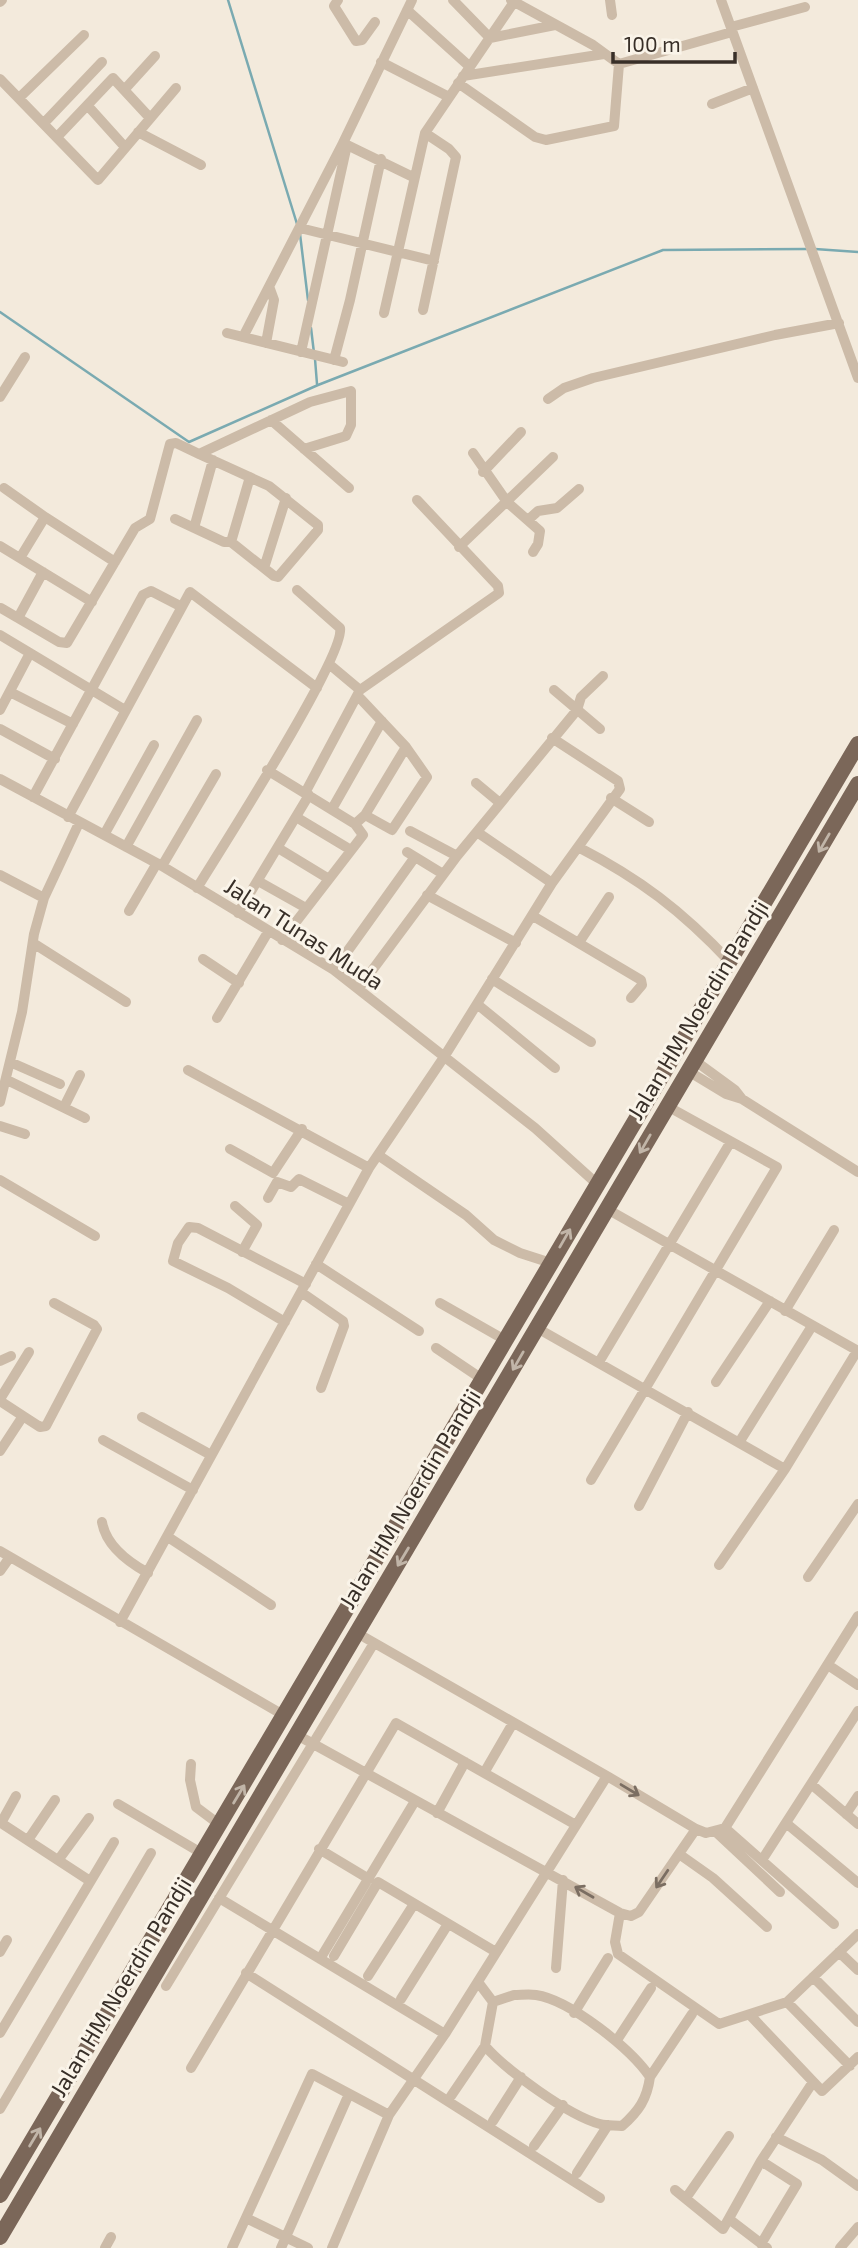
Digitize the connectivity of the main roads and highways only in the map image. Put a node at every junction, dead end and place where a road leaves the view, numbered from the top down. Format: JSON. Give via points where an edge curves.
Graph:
{"nodes":[{"id":1,"x":858,"y":744,"type":"edge"},
{"id":2,"x":858,"y":784,"type":"edge"},
{"id":3,"x":341,"y":1622,"type":"junction"},
{"id":4,"x":358,"y":1632,"type":"junction"},
{"id":5,"x":0,"y":2195,"type":"edge"},
{"id":6,"x":0,"y":2237,"type":"edge"}],
"edges":[{"from":3,"to":1,"type":"main road","name":"Jalan HM Noerdin Pandji","one_way":true},
{"from":2,"to":4,"type":"main road","name":"Jalan HM Noerdin Pandji","one_way":true},
{"from":3,"to":4,"type":"main road"},
{"from":5,"to":3,"type":"main road","name":"Jalan HM Noerdin Pandji","one_way":true},
{"from":4,"to":6,"type":"main road","name":"Jalan HM Noerdin Pandji","via":[[165,1978]]}]}
